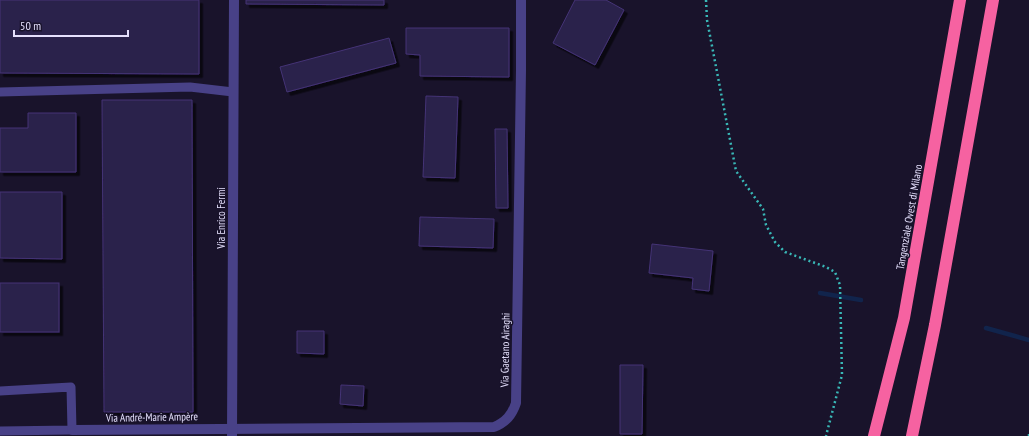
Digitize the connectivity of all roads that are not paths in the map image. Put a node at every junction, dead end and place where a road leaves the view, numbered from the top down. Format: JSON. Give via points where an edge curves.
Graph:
{"nodes":[{"id":1,"x":234,"y":0,"type":"edge"},
{"id":2,"x":521,"y":0,"type":"edge"},
{"id":3,"x":960,"y":0,"type":"edge"},
{"id":4,"x":993,"y":0,"type":"edge"},
{"id":5,"x":0,"y":92,"type":"edge"},
{"id":6,"x":233,"y":92,"type":"junction"},
{"id":7,"x":0,"y":391,"type":"edge"},
{"id":8,"x":72,"y":430,"type":"junction"},
{"id":9,"x":0,"y":431,"type":"edge"},
{"id":10,"x":232,"y":432,"type":"edge"},
{"id":11,"x":874,"y":436,"type":"edge"},
{"id":12,"x":912,"y":436,"type":"edge"}],
"edges":[{"from":1,"to":6,"type":"street","name":"Via Enrico Fermi"},
{"from":2,"to":10,"type":"street","name":"Via Gaetano Airaghi","via":[[516,403],[512,414],[503,423],[494,427]]},
{"from":3,"to":11,"type":"highway","name":"Tangenziale Ovest di Milano","via":[[904,318]]},
{"from":4,"to":12,"type":"highway","via":[[935,325]]},
{"from":5,"to":6,"type":"lane","via":[[190,87]]},
{"from":6,"to":10,"type":"street","name":"Via Enrico Fermi"},
{"from":7,"to":8,"type":"lane","via":[[71,387]]},
{"from":8,"to":9,"type":"lane"},
{"from":8,"to":10,"type":"street","name":"Via André-Marie Ampère"}]}
